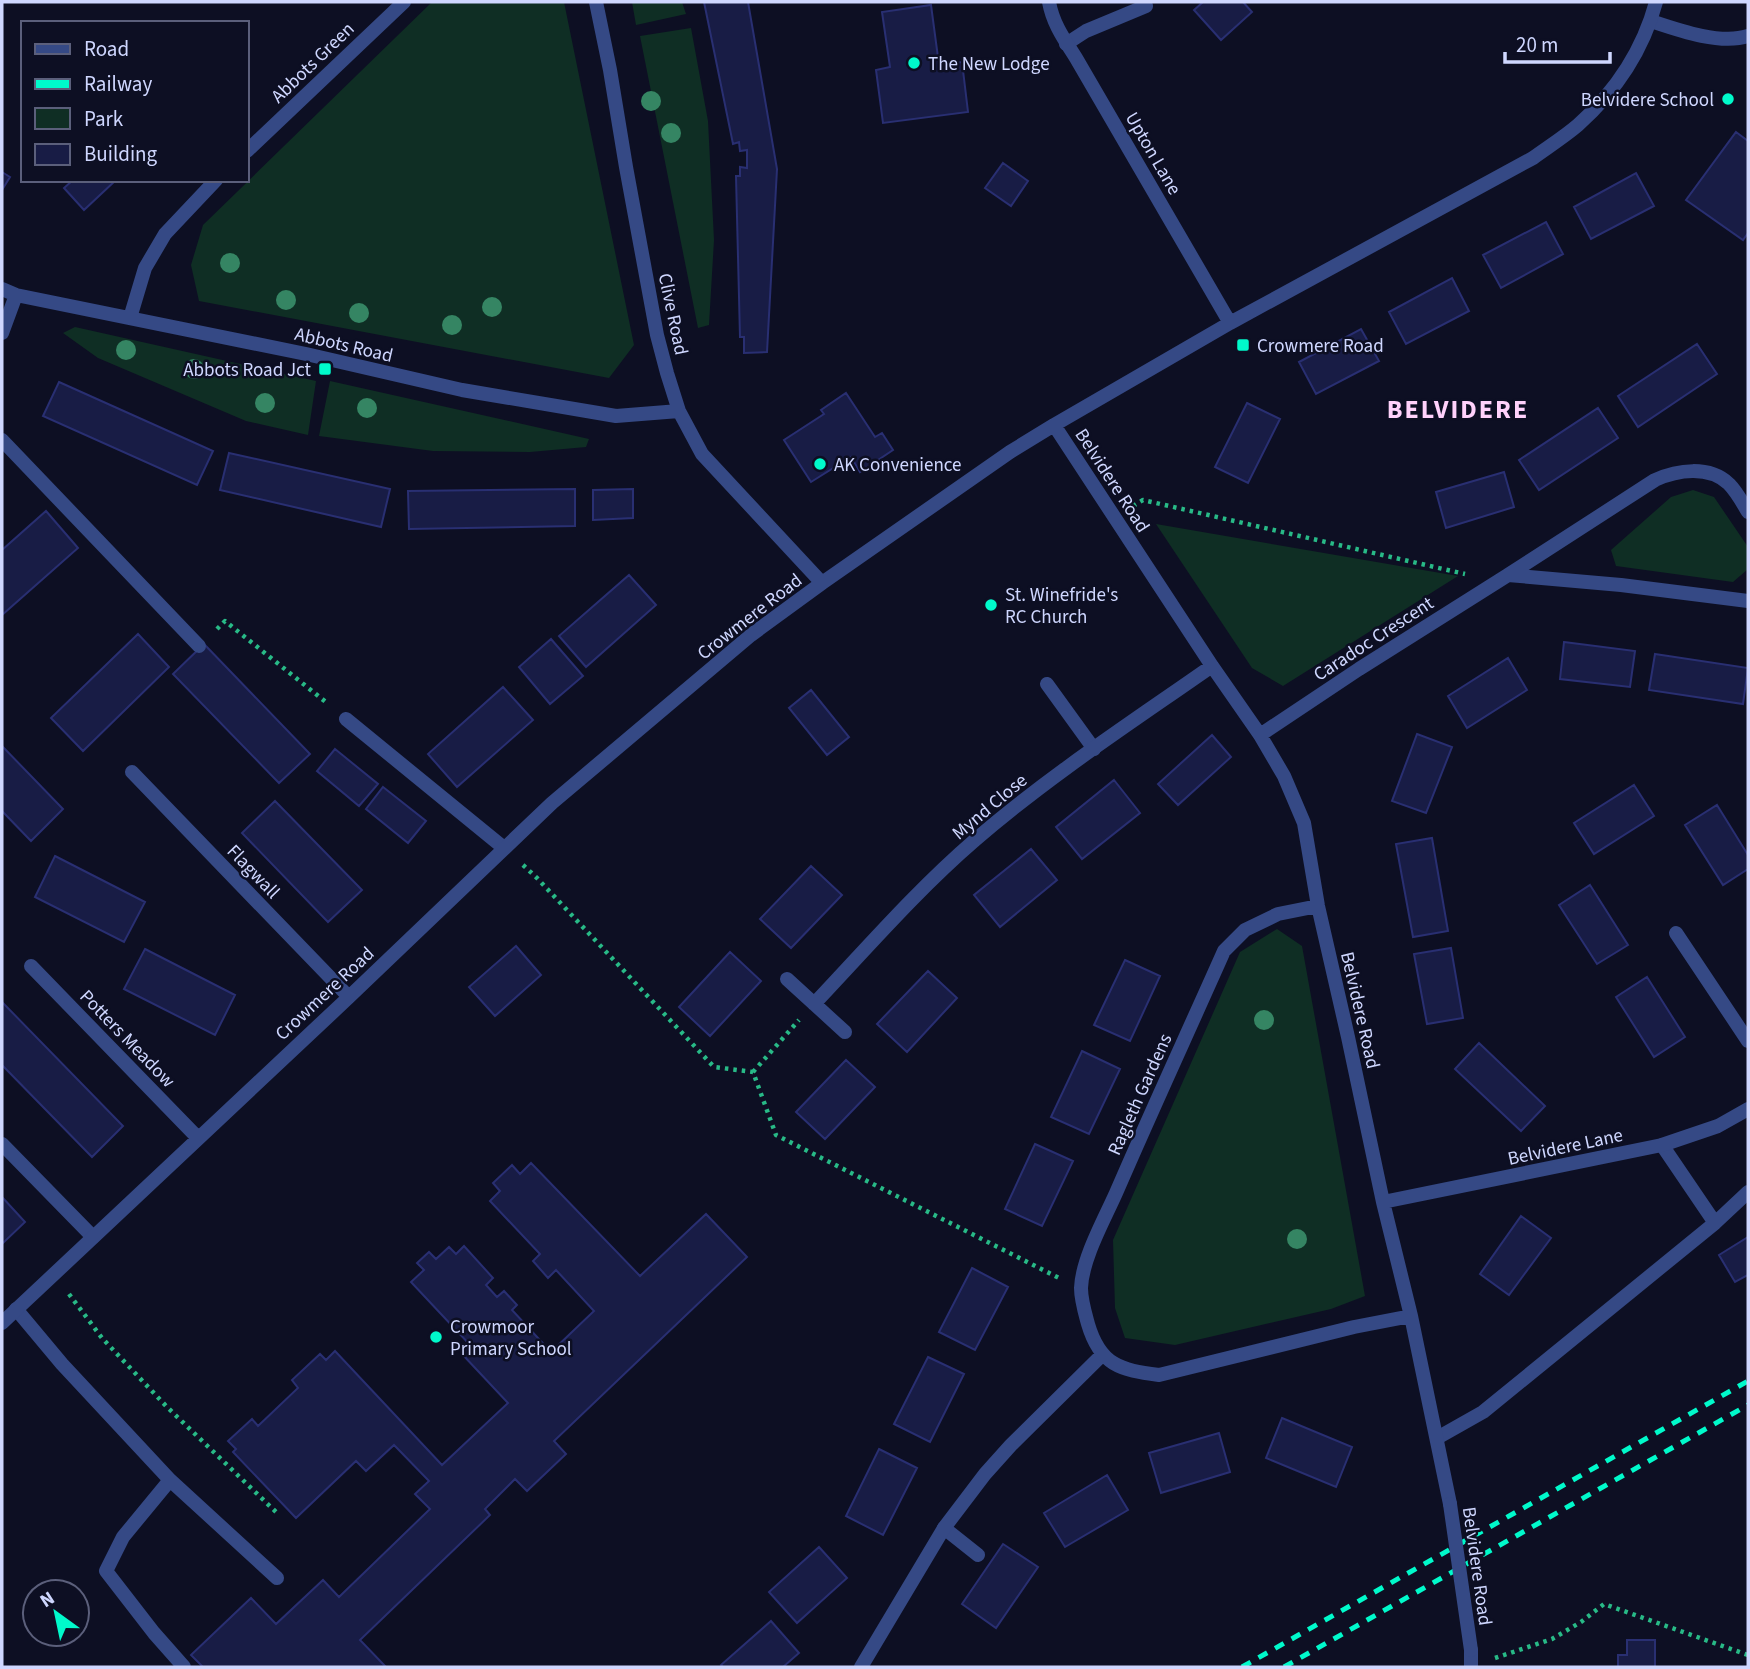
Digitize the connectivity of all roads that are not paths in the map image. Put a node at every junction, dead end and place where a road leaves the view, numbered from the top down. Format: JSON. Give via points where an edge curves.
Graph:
{"nodes":[{"id":1,"x":404,"y":2,"type":"edge"},
{"id":2,"x":596,"y":2,"type":"edge"},
{"id":3,"x":1049,"y":2,"type":"edge"},
{"id":4,"x":1656,"y":2,"type":"edge"},
{"id":5,"x":1146,"y":6,"type":"dead end"},
{"id":6,"x":1651,"y":21,"type":"junction"},
{"id":7,"x":1748,"y":36,"type":"edge"},
{"id":8,"x":1066,"y":44,"type":"junction"},
{"id":9,"x":248,"y":150,"type":"edge"},
{"id":10,"x":214,"y":182,"type":"edge"},
{"id":11,"x":9,"y":292,"type":"edge"},
{"id":12,"x":130,"y":318,"type":"junction"},
{"id":13,"x":1230,"y":323,"type":"junction"},
{"id":14,"x":2,"y":333,"type":"edge"},
{"id":15,"x":680,"y":411,"type":"junction"},
{"id":16,"x":1054,"y":425,"type":"junction"},
{"id":17,"x":2,"y":440,"type":"edge"},
{"id":18,"x":1748,"y":512,"type":"edge"},
{"id":19,"x":1508,"y":575,"type":"junction"},
{"id":20,"x":822,"y":583,"type":"junction"},
{"id":21,"x":1748,"y":600,"type":"edge"},
{"id":22,"x":199,"y":646,"type":"road end"},
{"id":23,"x":1212,"y":666,"type":"junction"},
{"id":24,"x":1047,"y":684,"type":"dead end"},
{"id":25,"x":346,"y":719,"type":"road end"},
{"id":26,"x":1260,"y":735,"type":"junction"},
{"id":27,"x":1094,"y":749,"type":"junction"},
{"id":28,"x":132,"y":772,"type":"dead end"},
{"id":29,"x":504,"y":848,"type":"junction"},
{"id":30,"x":1318,"y":906,"type":"junction"},
{"id":31,"x":1676,"y":933,"type":"dead end"},
{"id":32,"x":31,"y":966,"type":"dead end"},
{"id":33,"x":787,"y":979,"type":"dead end"},
{"id":34,"x":349,"y":997,"type":"junction"},
{"id":35,"x":814,"y":1004,"type":"junction"},
{"id":36,"x":845,"y":1032,"type":"dead end"},
{"id":37,"x":1748,"y":1041,"type":"edge"},
{"id":38,"x":1748,"y":1109,"type":"edge"},
{"id":39,"x":198,"y":1138,"type":"junction"},
{"id":40,"x":2,"y":1144,"type":"edge"},
{"id":41,"x":1662,"y":1145,"type":"junction"},
{"id":42,"x":1748,"y":1192,"type":"edge"},
{"id":43,"x":1383,"y":1202,"type":"junction"},
{"id":44,"x":1715,"y":1223,"type":"junction"},
{"id":45,"x":93,"y":1237,"type":"junction"},
{"id":46,"x":16,"y":1309,"type":"junction"},
{"id":47,"x":1411,"y":1316,"type":"junction"},
{"id":48,"x":2,"y":1323,"type":"edge"},
{"id":49,"x":1102,"y":1355,"type":"junction"},
{"id":50,"x":1437,"y":1438,"type":"junction"},
{"id":51,"x":170,"y":1480,"type":"junction"},
{"id":52,"x":944,"y":1528,"type":"junction"},
{"id":53,"x":978,"y":1555,"type":"dead end"},
{"id":54,"x":277,"y":1578,"type":"dead end"},
{"id":55,"x":1471,"y":1666,"type":"edge"},
{"id":56,"x":184,"y":1667,"type":"edge"},
{"id":57,"x":861,"y":1667,"type":"edge"}],
"edges":[{"from":1,"to":9,"type":"street","name":"Abbots Green"},
{"from":2,"to":15,"type":"street","name":"Clive Road","via":[[657,335]]},
{"from":3,"to":8,"type":"street","name":"Upton Lane"},
{"from":4,"to":6,"type":"street","name":"Crowmere Road"},
{"from":5,"to":8,"type":"street"},
{"from":6,"to":7,"type":"street","via":[[1712,37]]},
{"from":6,"to":13,"type":"street","name":"Crowmere Road","via":[[1630,65],[1605,96],[1578,125],[1533,158]]},
{"from":8,"to":13,"type":"street","name":"Upton Lane"},
{"from":10,"to":12,"type":"street","via":[[165,234],[145,268]]},
{"from":11,"to":12,"type":"street","name":"Abbots Road"},
{"from":11,"to":14,"type":"street"},
{"from":12,"to":15,"type":"street","name":"Abbots Road","via":[[462,390],[616,416]]},
{"from":13,"to":16,"type":"street","name":"Crowmere Road"},
{"from":15,"to":20,"type":"street","name":"Clive Road","via":[[702,454]]},
{"from":16,"to":20,"type":"street","name":"Crowmere Road"},
{"from":16,"to":23,"type":"street","name":"Belvidere Road"},
{"from":17,"to":22,"type":"street"},
{"from":18,"to":19,"type":"street","name":"Caradoc Crescent","via":[[1726,482],[1695,471],[1672,472]]},
{"from":19,"to":21,"type":"street"},
{"from":19,"to":26,"type":"street","name":"Caradoc Crescent"},
{"from":20,"to":29,"type":"street","name":"Crowmere Road","via":[[751,635]]},
{"from":23,"to":26,"type":"street","name":"Belvidere Road"},
{"from":23,"to":27,"type":"street","name":"Mynd Close"},
{"from":24,"to":27,"type":"street"},
{"from":25,"to":29,"type":"street"},
{"from":26,"to":30,"type":"street","name":"Belvidere Road","via":[[1304,823]]},
{"from":27,"to":35,"type":"street","name":"Mynd Close","via":[[975,841]]},
{"from":28,"to":34,"type":"street","name":"Flagwall"},
{"from":29,"to":34,"type":"street","name":"Crowmere Road"},
{"from":30,"to":43,"type":"street","name":"Belvidere Road"},
{"from":30,"to":49,"type":"street","name":"Ragleth Gardens","via":[[1278,914],[1245,930],[1224,951],[1084,1267],[1085,1312]]},
{"from":31,"to":37,"type":"street"},
{"from":32,"to":39,"type":"street","name":"Potters Meadow"},
{"from":33,"to":35,"type":"street"},
{"from":34,"to":39,"type":"street","name":"Crowmere Road"},
{"from":35,"to":36,"type":"street"},
{"from":38,"to":41,"type":"street","name":"Belvidere Lane","via":[[1718,1126]]},
{"from":39,"to":45,"type":"street","name":"Crowmere Road"},
{"from":40,"to":45,"type":"street"},
{"from":41,"to":43,"type":"street","name":"Belvidere Lane"},
{"from":41,"to":44,"type":"street"},
{"from":42,"to":44,"type":"street"},
{"from":43,"to":47,"type":"street","name":"Belvidere Road"},
{"from":44,"to":50,"type":"street","via":[[1483,1412]]},
{"from":45,"to":46,"type":"street","name":"Crowmere Road"},
{"from":46,"to":48,"type":"street","name":"Crowmere Road"},
{"from":46,"to":51,"type":"street"},
{"from":47,"to":49,"type":"street","via":[[1159,1374],[1118,1366]]},
{"from":47,"to":50,"type":"street","name":"Belvidere Road"},
{"from":49,"to":52,"type":"street","via":[[985,1474]]},
{"from":50,"to":55,"type":"street","name":"Belvidere Road","bridge":true},
{"from":51,"to":54,"type":"street"},
{"from":51,"to":56,"type":"street","via":[[123,1537],[106,1571]]},
{"from":52,"to":53,"type":"street"},
{"from":52,"to":57,"type":"street"}]}
